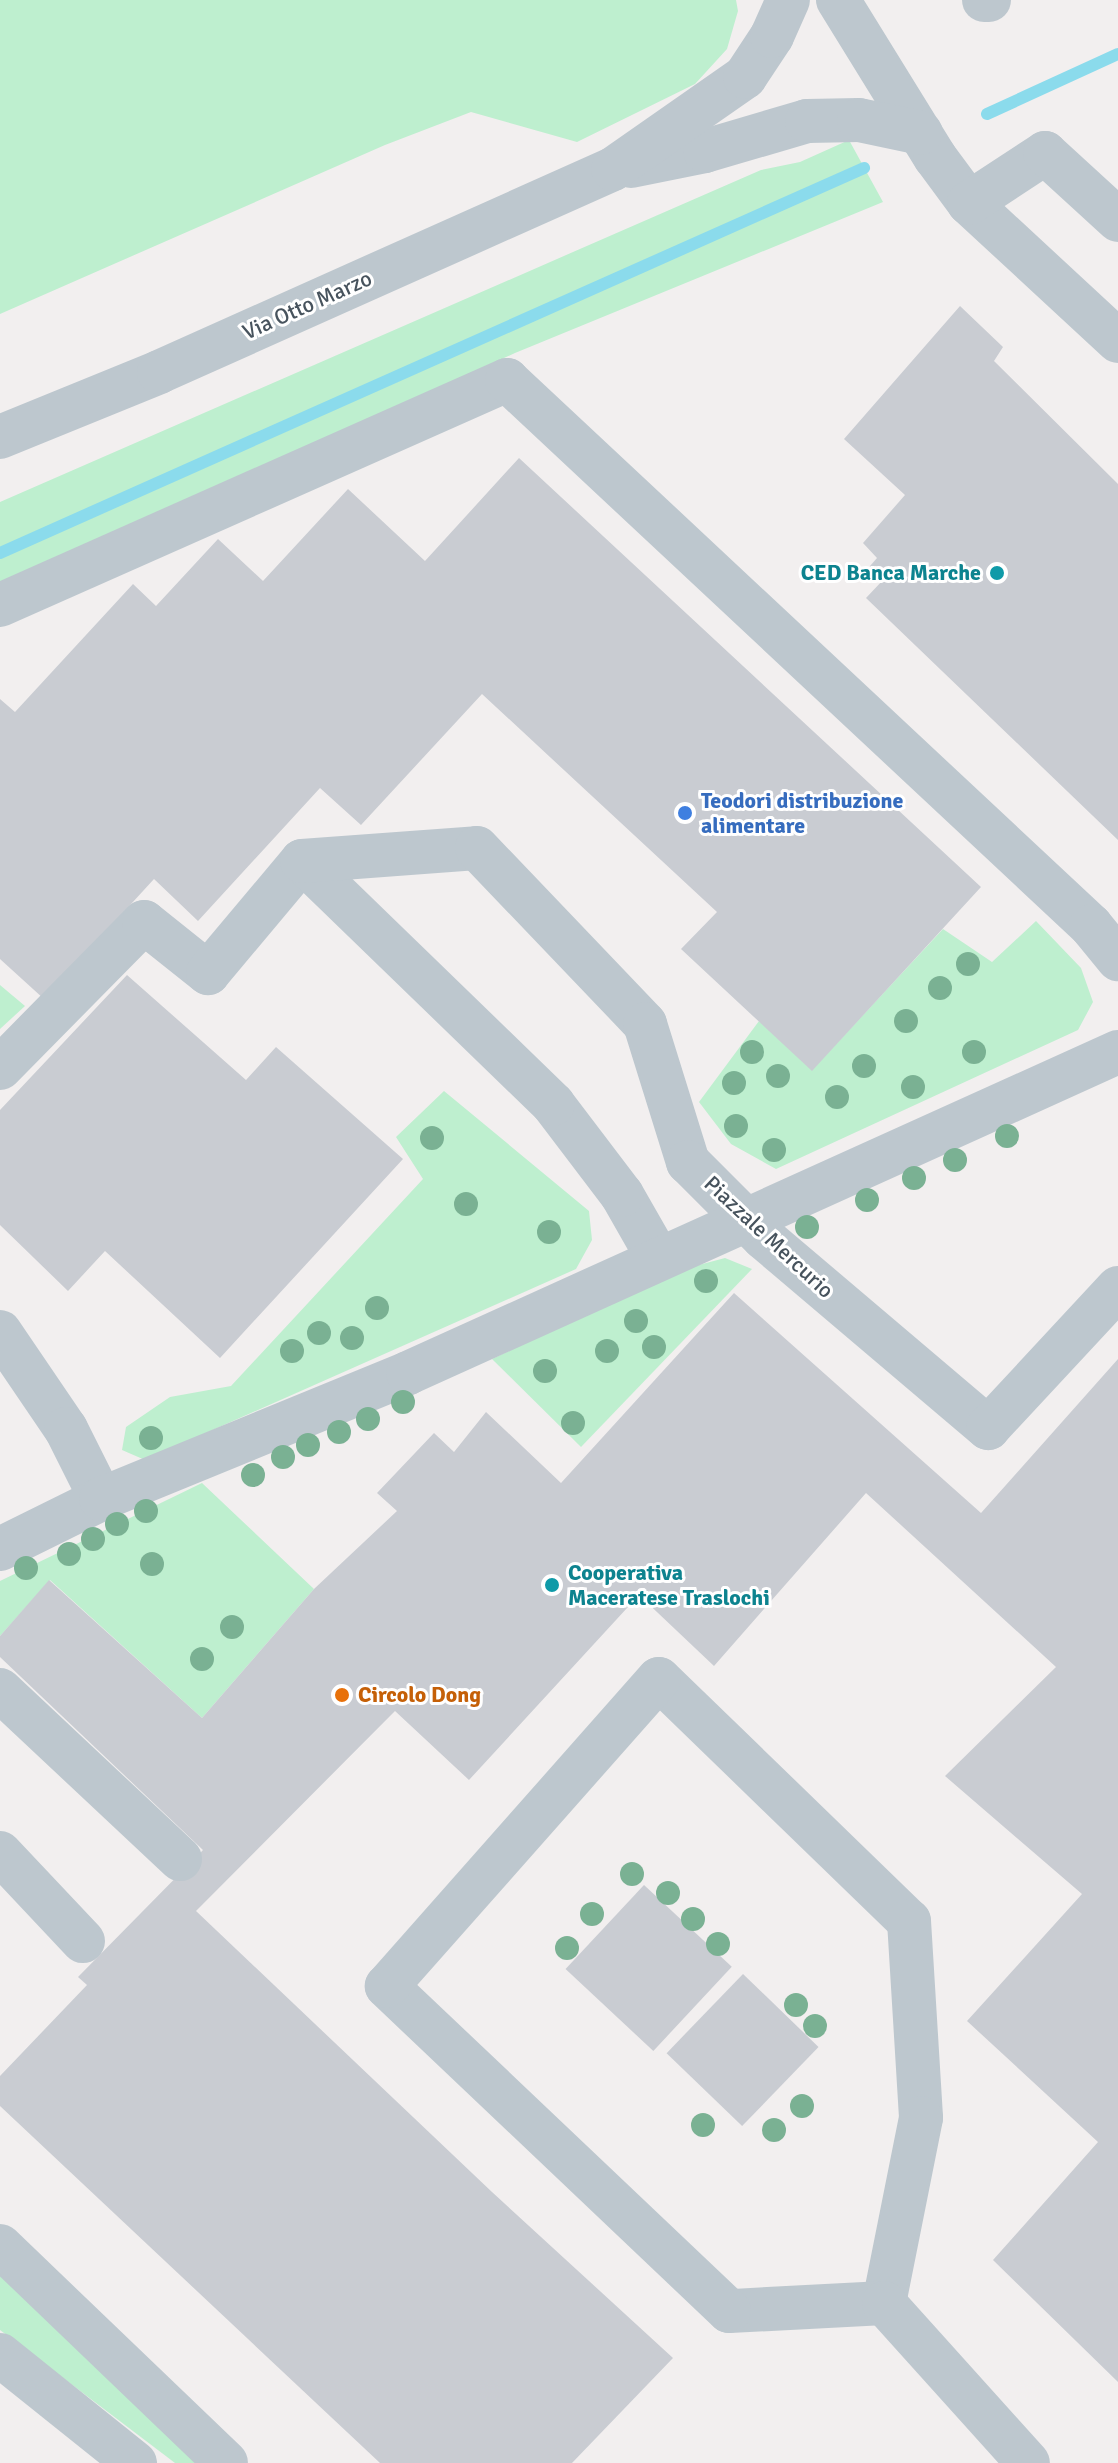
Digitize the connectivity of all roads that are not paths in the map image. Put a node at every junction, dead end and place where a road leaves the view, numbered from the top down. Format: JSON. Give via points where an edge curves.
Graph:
{"nodes":[{"id":1,"x":788,"y":0,"type":"edge"},
{"id":2,"x":838,"y":0,"type":"edge"},
{"id":3,"x":914,"y":132,"type":"junction"},
{"id":4,"x":613,"y":169,"type":"junction"},
{"id":5,"x":969,"y":203,"type":"junction"},
{"id":6,"x":1118,"y":220,"type":"edge"},
{"id":7,"x":1118,"y":341,"type":"edge"},
{"id":8,"x":0,"y":437,"type":"edge"},
{"id":9,"x":0,"y":605,"type":"edge"},
{"id":10,"x":302,"y":861,"type":"junction"},
{"id":11,"x":1118,"y":959,"type":"edge"},
{"id":12,"x":1118,"y":1052,"type":"edge"},
{"id":13,"x":0,"y":1068,"type":"edge"},
{"id":14,"x":744,"y":1219,"type":"junction"},
{"id":15,"x":658,"y":1258,"type":"junction"},
{"id":16,"x":1118,"y":1288,"type":"edge"},
{"id":17,"x":0,"y":1332,"type":"edge"},
{"id":18,"x":101,"y":1499,"type":"junction"},
{"id":19,"x":0,"y":1549,"type":"edge"},
{"id":20,"x":0,"y":1690,"type":"edge"},
{"id":21,"x":0,"y":1853,"type":"edge"},
{"id":22,"x":180,"y":1859,"type":"dead end"},
{"id":23,"x":83,"y":1941,"type":"dead end"},
{"id":24,"x":0,"y":2246,"type":"edge"},
{"id":25,"x":884,"y":2303,"type":"junction"},
{"id":26,"x":0,"y":2355,"type":"edge"},
{"id":27,"x":135,"y":2463,"type":"edge"},
{"id":28,"x":226,"y":2463,"type":"edge"},
{"id":29,"x":1028,"y":2463,"type":"edge"}],
"edges":[{"from":1,"to":4,"type":"street","name":"Via Otto Marzo","via":[[745,77]]},
{"from":2,"to":3,"type":"street"},
{"from":3,"to":4,"type":"street","name":"Via Otto Marzo","via":[[859,120],[807,121],[705,151]]},
{"from":3,"to":5,"type":"street"},
{"from":4,"to":8,"type":"street","name":"Via Otto Marzo","via":[[159,372]]},
{"from":5,"to":6,"type":"street","via":[[1045,153]]},
{"from":5,"to":7,"type":"street"},
{"from":9,"to":11,"type":"street","via":[[507,380],[1091,926]]},
{"from":10,"to":13,"type":"street","via":[[208,973],[144,922]]},
{"from":10,"to":14,"type":"street","name":"Piazzale Mercurio","via":[[477,848],[645,1024],[688,1162]]},
{"from":10,"to":15,"type":"street","via":[[553,1104],[622,1195]]},
{"from":12,"to":14,"type":"street"},
{"from":14,"to":15,"type":"street"},
{"from":14,"to":16,"type":"street","name":"Piazzale Mercurio","via":[[988,1428]]},
{"from":15,"to":18,"type":"street","via":[[408,1373]]},
{"from":17,"to":18,"type":"street","via":[[66,1429]]},
{"from":18,"to":19,"type":"street"},
{"from":20,"to":22,"type":"street"},
{"from":21,"to":23,"type":"street"},
{"from":24,"to":28,"type":"street"},
{"from":25,"to":25,"type":"street","via":[[729,2311],[387,1986],[659,1679],[909,1921],[921,2118]]},
{"from":25,"to":29,"type":"street"},
{"from":26,"to":27,"type":"street"}]}
